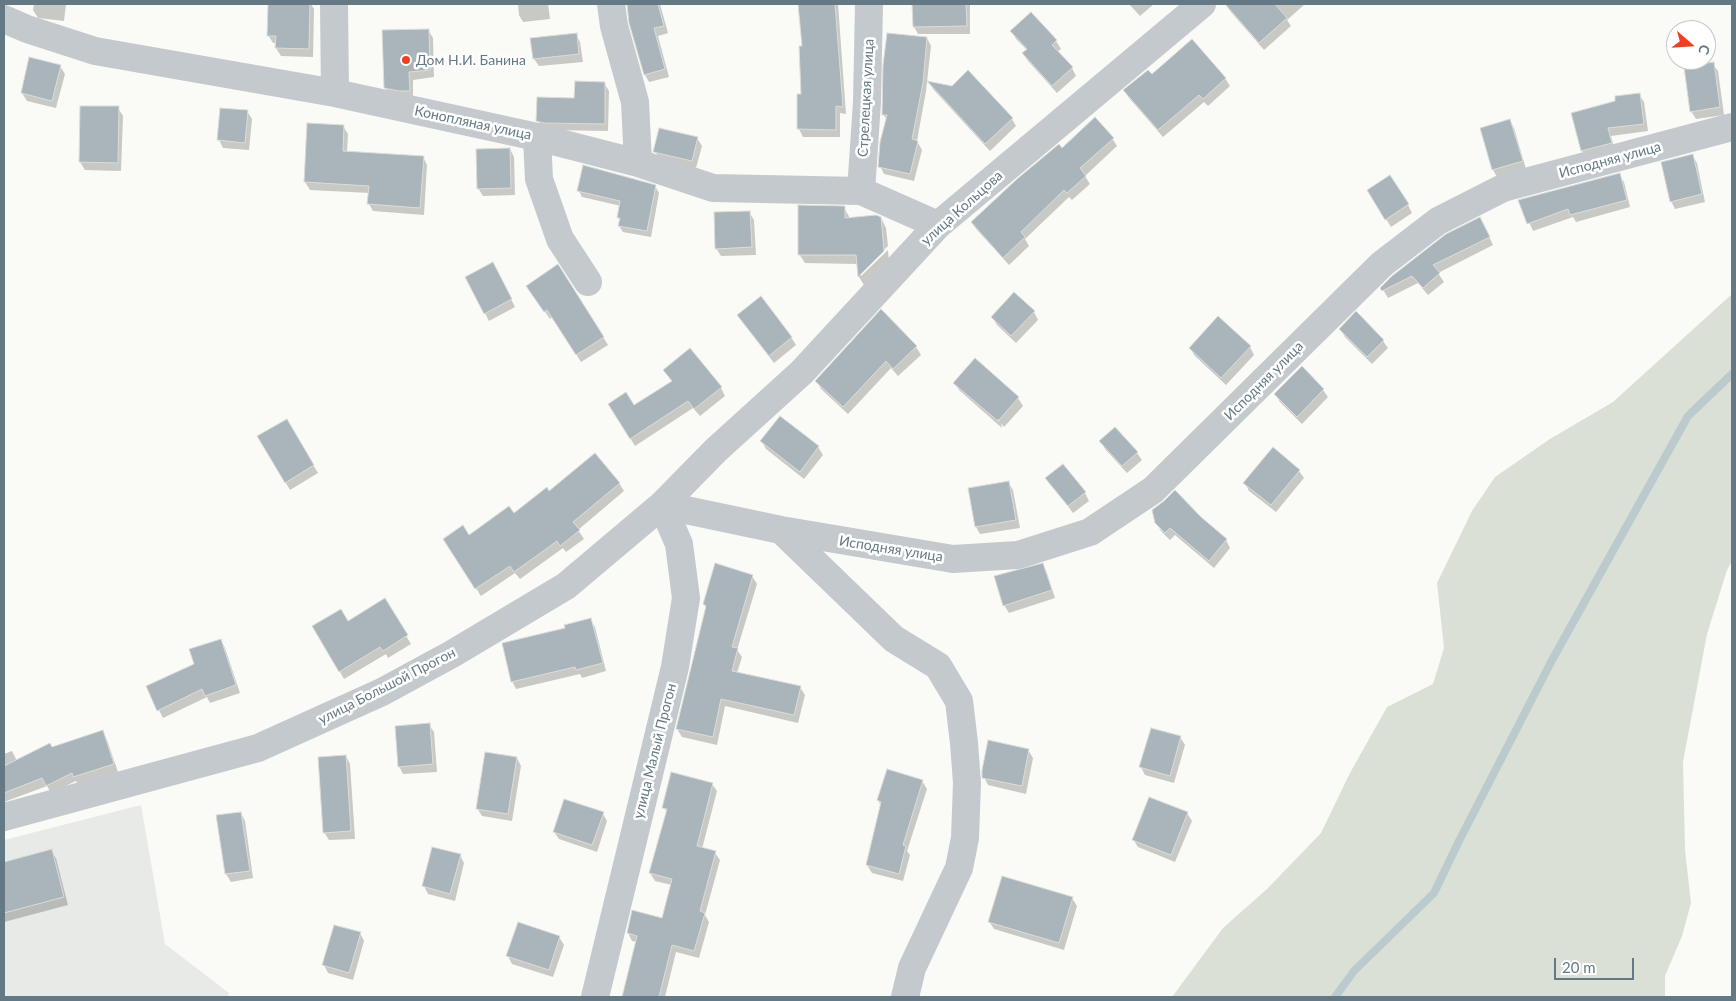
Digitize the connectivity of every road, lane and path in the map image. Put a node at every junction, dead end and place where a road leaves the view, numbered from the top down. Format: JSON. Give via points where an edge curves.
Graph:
{"nodes":[{"id":1,"x":334,"y":4,"type":"edge"},
{"id":2,"x":611,"y":4,"type":"edge"},
{"id":3,"x":870,"y":4,"type":"edge"},
{"id":4,"x":1202,"y":4,"type":"edge"},
{"id":5,"x":4,"y":19,"type":"edge"},
{"id":6,"x":335,"y":93,"type":"junction"},
{"id":7,"x":1732,"y":127,"type":"edge"},
{"id":8,"x":537,"y":137,"type":"junction"},
{"id":9,"x":638,"y":163,"type":"junction"},
{"id":10,"x":861,"y":191,"type":"junction"},
{"id":11,"x":938,"y":225,"type":"junction"},
{"id":12,"x":588,"y":282,"type":"dead end"},
{"id":13,"x":716,"y":450,"type":"joint"},
{"id":14,"x":662,"y":505,"type":"junction"},
{"id":15,"x":781,"y":530,"type":"junction"},
{"id":16,"x":4,"y":817,"type":"edge"},
{"id":17,"x":595,"y":997,"type":"edge"},
{"id":18,"x":905,"y":997,"type":"edge"}],
"edges":[{"from":1,"to":6,"type":"street"},
{"from":2,"to":9,"type":"street","via":[[635,102]]},
{"from":3,"to":10,"type":"street","name":"Стрелецкая улица"},
{"from":4,"to":11,"type":"street","name":"улица Кольцова"},
{"from":5,"to":6,"type":"street","name":"Конопляная улица","via":[[94,51]]},
{"from":6,"to":8,"type":"street","name":"Конопляная улица"},
{"from":7,"to":15,"type":"street","name":"Исподняя улица","via":[[1503,188],[1438,220],[1382,264],[1153,490],[1090,532],[1018,555],[954,559]]},
{"from":8,"to":9,"type":"street","name":"Конопляная улица"},
{"from":8,"to":12,"type":"street","via":[[539,179],[560,240]]},
{"from":9,"to":10,"type":"street","name":"Конопляная улица","via":[[714,188]]},
{"from":10,"to":11,"type":"street","name":"Конопляная улица"},
{"from":11,"to":13,"type":"street","name":"улица Кольцова","via":[[802,372]]},
{"from":13,"to":14,"type":"street","name":"улица Большой Прогон"},
{"from":14,"to":15,"type":"street","name":"Исподняя улица"},
{"from":14,"to":16,"type":"street","name":"улица Большой Прогон","via":[[566,586],[382,692],[258,748]]},
{"from":14,"to":17,"type":"street","name":"улица Малый Прогон","via":[[679,544],[686,598],[675,666]]},
{"from":15,"to":18,"type":"street","via":[[894,639],[938,666],[959,702],[966,783],[965,838],[959,868],[912,968]]}]}
